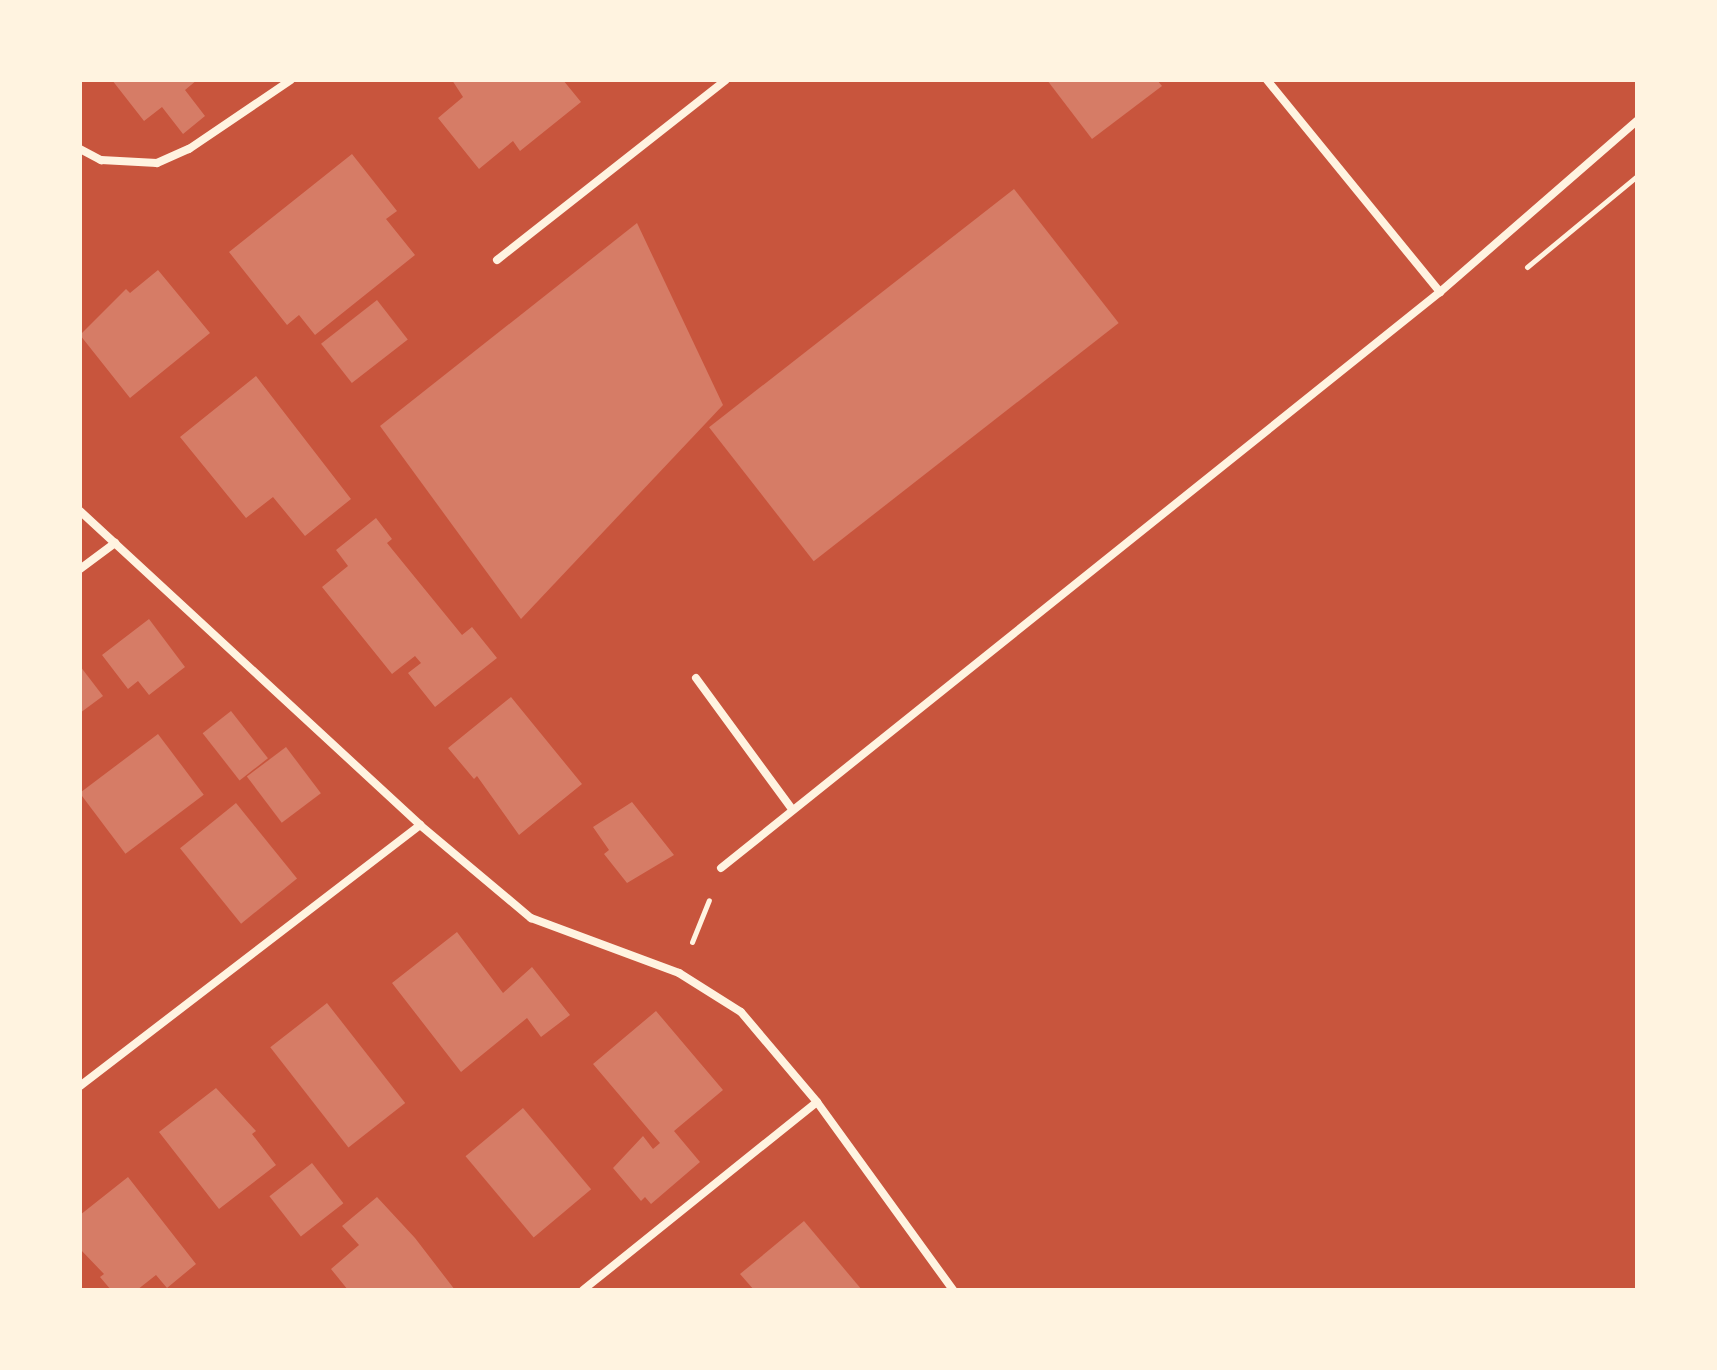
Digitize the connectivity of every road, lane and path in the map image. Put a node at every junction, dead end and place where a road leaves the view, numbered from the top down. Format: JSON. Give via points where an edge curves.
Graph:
{"nodes":[{"id":1,"x":291,"y":80,"type":"edge"},
{"id":2,"x":726,"y":80,"type":"edge"},
{"id":3,"x":1267,"y":80,"type":"edge"},
{"id":4,"x":1637,"y":121,"type":"edge"},
{"id":5,"x":80,"y":149,"type":"edge"},
{"id":6,"x":497,"y":260,"type":"dead end"},
{"id":7,"x":1440,"y":292,"type":"junction"},
{"id":8,"x":80,"y":511,"type":"edge"},
{"id":9,"x":115,"y":543,"type":"junction"},
{"id":10,"x":80,"y":569,"type":"edge"},
{"id":11,"x":696,"y":678,"type":"dead end"},
{"id":12,"x":792,"y":809,"type":"junction"},
{"id":13,"x":420,"y":825,"type":"junction"},
{"id":14,"x":721,"y":868,"type":"joint"},
{"id":15,"x":679,"y":973,"type":"junction"},
{"id":16,"x":80,"y":1086,"type":"edge"},
{"id":17,"x":817,"y":1102,"type":"junction"},
{"id":18,"x":583,"y":1290,"type":"edge"},
{"id":19,"x":953,"y":1290,"type":"edge"}],
"edges":[{"from":1,"to":5,"type":"street","via":[[189,149],[157,163],[101,160]]},
{"from":2,"to":6,"type":"street"},
{"from":3,"to":7,"type":"street"},
{"from":4,"to":7,"type":"street"},
{"from":7,"to":12,"type":"street"},
{"from":8,"to":9,"type":"street"},
{"from":9,"to":10,"type":"street"},
{"from":9,"to":13,"type":"street"},
{"from":11,"to":12,"type":"street"},
{"from":12,"to":14,"type":"street"},
{"from":13,"to":15,"type":"street","via":[[531,918]]},
{"from":13,"to":16,"type":"street"},
{"from":14,"to":15,"type":"path"},
{"from":15,"to":17,"type":"street","via":[[741,1012]]},
{"from":17,"to":18,"type":"street"},
{"from":17,"to":19,"type":"street"}]}
